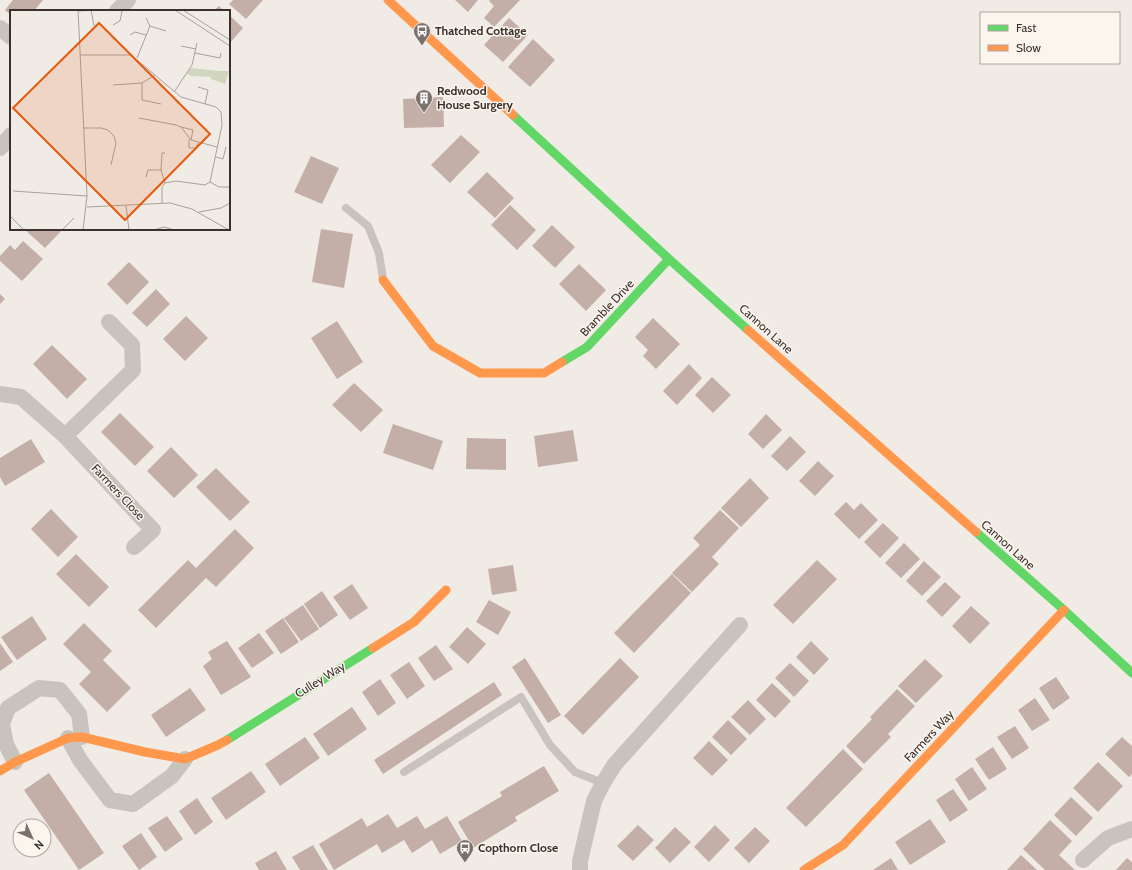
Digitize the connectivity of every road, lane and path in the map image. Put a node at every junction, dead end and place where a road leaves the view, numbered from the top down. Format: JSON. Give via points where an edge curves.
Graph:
{"nodes":[{"id":1,"x":128,"y":0,"type":"edge"},
{"id":2,"x":388,"y":0,"type":"edge"},
{"id":3,"x":118,"y":10,"type":"edge"},
{"id":4,"x":0,"y":28,"type":"edge"},
{"id":5,"x":10,"y":36,"type":"edge"},
{"id":6,"x":10,"y":136,"type":"edge"},
{"id":7,"x":0,"y":148,"type":"edge"},
{"id":8,"x":346,"y":208,"type":"dead end"},
{"id":9,"x":669,"y":259,"type":"junction"},
{"id":10,"x":383,"y":280,"type":"joint"},
{"id":11,"x":109,"y":322,"type":"dead end"},
{"id":12,"x":0,"y":394,"type":"edge"},
{"id":13,"x":65,"y":436,"type":"junction"},
{"id":14,"x":134,"y":547,"type":"dead end"},
{"id":15,"x":446,"y":590,"type":"dead end"},
{"id":16,"x":1064,"y":610,"type":"junction"},
{"id":17,"x":740,"y":625,"type":"dead end"},
{"id":18,"x":1132,"y":673,"type":"edge"},
{"id":19,"x":75,"y":737,"type":"junction"},
{"id":20,"x":186,"y":759,"type":"junction"},
{"id":21,"x":15,"y":762,"type":"junction"},
{"id":22,"x":0,"y":771,"type":"edge"},
{"id":23,"x":404,"y":772,"type":"dead end"},
{"id":24,"x":603,"y":783,"type":"junction"},
{"id":25,"x":1132,"y":829,"type":"edge"},
{"id":26,"x":1082,"y":860,"type":"dead end"},
{"id":27,"x":580,"y":870,"type":"edge"},
{"id":28,"x":804,"y":870,"type":"edge"}],
"edges":[{"from":1,"to":3,"type":"street"},
{"from":2,"to":9,"type":"street","name":"Cannon Lane"},
{"from":4,"to":5,"type":"street"},
{"from":6,"to":7,"type":"street"},
{"from":8,"to":10,"type":"lane","via":[[368,226],[379,252]]},
{"from":9,"to":10,"type":"street","name":"Bramble Drive","via":[[587,347],[544,373],[480,373],[433,346]]},
{"from":9,"to":16,"type":"street","name":"Cannon Lane"},
{"from":11,"to":13,"type":"street","via":[[132,345],[133,370]]},
{"from":12,"to":13,"type":"street","name":"Farmers Close","via":[[21,397]]},
{"from":13,"to":14,"type":"street","name":"Farmers Close","via":[[153,530]]},
{"from":15,"to":20,"type":"street","name":"Culley Way","via":[[414,622],[218,745]]},
{"from":16,"to":18,"type":"street","name":"Cannon Lane"},
{"from":16,"to":28,"type":"street","name":"Farmers Way","via":[[843,845]]},
{"from":17,"to":24,"type":"street","via":[[615,764]]},
{"from":19,"to":20,"type":"street"},
{"from":19,"to":20,"type":"street","name":"Culley Way","via":[[80,760],[110,800],[133,804],[172,776]]},
{"from":19,"to":21,"type":"street"},
{"from":19,"to":21,"type":"street","name":"Culley Way","via":[[79,714],[60,690],[39,688],[8,708],[2,724],[6,744]]},
{"from":21,"to":22,"type":"street"},
{"from":23,"to":24,"type":"lane","via":[[521,697],[550,745],[575,772]]},
{"from":24,"to":27,"type":"street","via":[[594,801]]},
{"from":25,"to":26,"type":"street","via":[[1108,838]]}]}
